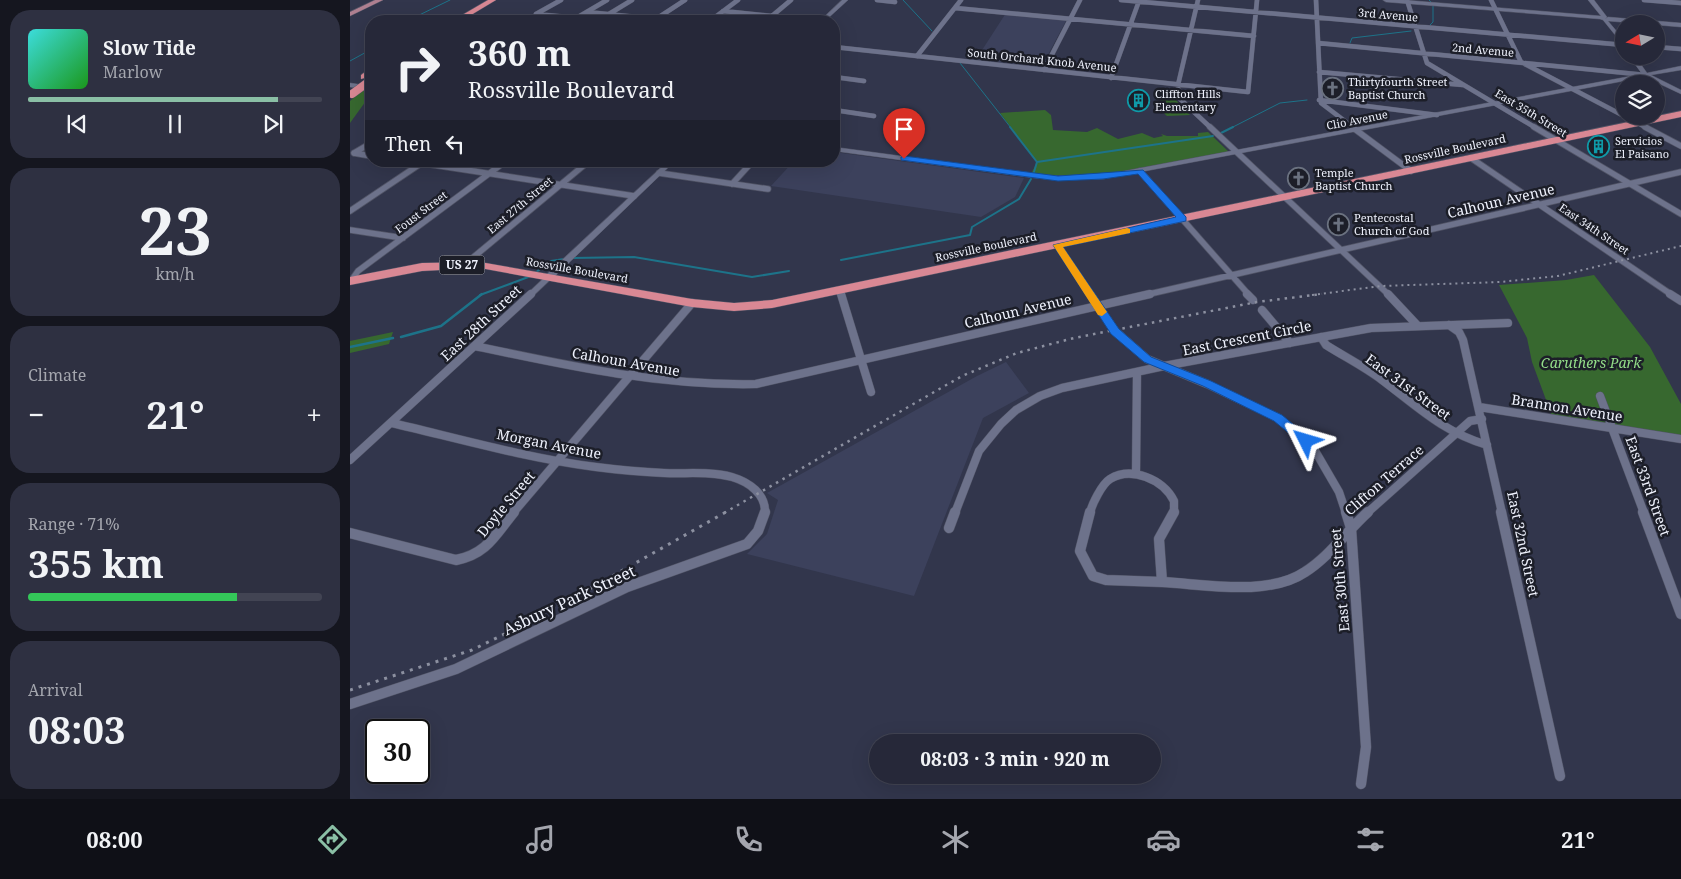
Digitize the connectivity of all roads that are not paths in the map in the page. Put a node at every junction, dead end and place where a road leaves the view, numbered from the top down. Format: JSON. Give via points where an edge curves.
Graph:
{"nodes":[{"id":1,"x":380,"y":0,"type":"edge"},
{"id":2,"x":493,"y":0,"type":"edge"},
{"id":3,"x":502,"y":0,"type":"edge"},
{"id":4,"x":561,"y":0,"type":"edge"},
{"id":5,"x":607,"y":0,"type":"edge"},
{"id":6,"x":632,"y":0,"type":"edge"},
{"id":7,"x":685,"y":0,"type":"edge"},
{"id":8,"x":738,"y":0,"type":"edge"},
{"id":9,"x":791,"y":0,"type":"edge"},
{"id":10,"x":845,"y":0,"type":"edge"},
{"id":11,"x":877,"y":0,"type":"edge"},
{"id":12,"x":961,"y":0,"type":"edge"},
{"id":13,"x":1080,"y":0,"type":"edge"},
{"id":14,"x":1121,"y":0,"type":"edge"},
{"id":15,"x":1198,"y":0,"type":"edge"},
{"id":16,"x":1257,"y":0,"type":"edge"},
{"id":17,"x":1316,"y":0,"type":"edge"},
{"id":18,"x":1386,"y":0,"type":"edge"},
{"id":19,"x":1491,"y":0,"type":"edge"},
{"id":20,"x":1591,"y":0,"type":"edge"},
{"id":21,"x":1644,"y":0,"type":"edge"},
{"id":22,"x":1408,"y":1,"type":"edge"},
{"id":23,"x":896,"y":2,"type":"dead end"},
{"id":24,"x":1139,"y":2,"type":"junction"},
{"id":25,"x":1681,"y":3,"type":"edge"},
{"id":26,"x":1196,"y":7,"type":"junction"},
{"id":27,"x":955,"y":8,"type":"junction"},
{"id":28,"x":1495,"y":9,"type":"junction"},
{"id":29,"x":723,"y":11,"type":"junction"},
{"id":30,"x":587,"y":12,"type":"junction"},
{"id":31,"x":1256,"y":12,"type":"junction"},
{"id":32,"x":350,"y":14,"type":"edge"},
{"id":33,"x":609,"y":14,"type":"junction"},
{"id":34,"x":467,"y":15,"type":"edge"},
{"id":35,"x":476,"y":15,"type":"edge"},
{"id":36,"x":546,"y":15,"type":"edge"},
{"id":37,"x":582,"y":15,"type":"edge"},
{"id":38,"x":619,"y":15,"type":"edge"},
{"id":39,"x":662,"y":15,"type":"edge"},
{"id":40,"x":718,"y":15,"type":"edge"},
{"id":41,"x":762,"y":15,"type":"edge"},
{"id":42,"x":773,"y":15,"type":"edge"},
{"id":43,"x":829,"y":15,"type":"edge"},
{"id":44,"x":1317,"y":17,"type":"junction"},
{"id":45,"x":1070,"y":19,"type":"junction"},
{"id":46,"x":1605,"y":19,"type":"junction"},
{"id":47,"x":1130,"y":24,"type":"junction"},
{"id":48,"x":1681,"y":25,"type":"edge"},
{"id":49,"x":1415,"y":26,"type":"junction"},
{"id":50,"x":1191,"y":30,"type":"junction"},
{"id":51,"x":1615,"y":32,"type":"edge"},
{"id":52,"x":1507,"y":34,"type":"junction"},
{"id":53,"x":1254,"y":36,"type":"junction"},
{"id":54,"x":1318,"y":43,"type":"junction"},
{"id":55,"x":1615,"y":43,"type":"edge"},
{"id":56,"x":840,"y":48,"type":"edge"},
{"id":57,"x":1665,"y":48,"type":"edge"},
{"id":58,"x":1681,"y":49,"type":"edge"},
{"id":59,"x":1422,"y":53,"type":"junction"},
{"id":60,"x":917,"y":56,"type":"junction"},
{"id":61,"x":1521,"y":62,"type":"junction"},
{"id":62,"x":1639,"y":65,"type":"edge"},
{"id":63,"x":1681,"y":68,"type":"edge"},
{"id":64,"x":1044,"y":70,"type":"junction"},
{"id":65,"x":1319,"y":72,"type":"junction"},
{"id":66,"x":1646,"y":75,"type":"junction"},
{"id":67,"x":840,"y":78,"type":"edge"},
{"id":68,"x":1111,"y":78,"type":"junction"},
{"id":69,"x":365,"y":79,"type":"edge"},
{"id":70,"x":864,"y":81,"type":"dead end"},
{"id":71,"x":1615,"y":81,"type":"edge"},
{"id":72,"x":1665,"y":84,"type":"edge"},
{"id":73,"x":1178,"y":85,"type":"junction"},
{"id":74,"x":1463,"y":85,"type":"junction"},
{"id":75,"x":365,"y":89,"type":"edge"},
{"id":76,"x":1573,"y":89,"type":"junction"},
{"id":77,"x":351,"y":90,"type":"edge"},
{"id":78,"x":1681,"y":92,"type":"edge"},
{"id":79,"x":1320,"y":100,"type":"junction"},
{"id":80,"x":1495,"y":104,"type":"junction"},
{"id":81,"x":840,"y":111,"type":"edge"},
{"id":82,"x":1615,"y":111,"type":"edge"},
{"id":83,"x":1681,"y":114,"type":"edge"},
{"id":84,"x":1437,"y":115,"type":"junction"},
{"id":85,"x":874,"y":116,"type":"dead end"},
{"id":86,"x":1665,"y":117,"type":"edge"},
{"id":87,"x":1628,"y":125,"type":"edge"},
{"id":88,"x":1642,"y":125,"type":"edge"},
{"id":89,"x":1356,"y":131,"type":"junction"},
{"id":90,"x":1557,"y":140,"type":"junction"},
{"id":91,"x":1681,"y":146,"type":"edge"},
{"id":92,"x":365,"y":147,"type":"edge"},
{"id":93,"x":840,"y":150,"type":"edge"},
{"id":94,"x":1237,"y":153,"type":"junction"},
{"id":95,"x":365,"y":155,"type":"edge"},
{"id":96,"x":1471,"y":158,"type":"junction"},
{"id":97,"x":415,"y":167,"type":"edge"},
{"id":98,"x":452,"y":167,"type":"edge"},
{"id":99,"x":498,"y":167,"type":"edge"},
{"id":100,"x":582,"y":167,"type":"edge"},
{"id":101,"x":666,"y":167,"type":"edge"},
{"id":102,"x":748,"y":167,"type":"edge"},
{"id":103,"x":1140,"y":171,"type":"junction"},
{"id":104,"x":1411,"y":171,"type":"junction"},
{"id":105,"x":1681,"y":172,"type":"edge"},
{"id":106,"x":489,"y":173,"type":"junction"},
{"id":107,"x":659,"y":173,"type":"junction"},
{"id":108,"x":732,"y":184,"type":"junction"},
{"id":109,"x":1630,"y":184,"type":"junction"},
{"id":110,"x":560,"y":185,"type":"junction"},
{"id":111,"x":768,"y":189,"type":"dead end"},
{"id":112,"x":634,"y":196,"type":"junction"},
{"id":113,"x":1285,"y":197,"type":"junction"},
{"id":114,"x":1540,"y":205,"type":"junction"},
{"id":115,"x":350,"y":211,"type":"edge"},
{"id":116,"x":1681,"y":214,"type":"edge"},
{"id":117,"x":1182,"y":219,"type":"junction"},
{"id":118,"x":350,"y":230,"type":"edge"},
{"id":119,"x":403,"y":238,"type":"junction"},
{"id":120,"x":1058,"y":245,"type":"junction"},
{"id":121,"x":1343,"y":250,"type":"junction"},
{"id":122,"x":464,"y":265,"type":"junction"},
{"id":123,"x":1232,"y":275,"type":"junction"},
{"id":124,"x":548,"y":278,"type":"junction"},
{"id":125,"x":350,"y":283,"type":"edge"},
{"id":126,"x":840,"y":290,"type":"junction"},
{"id":127,"x":1253,"y":300,"type":"dead end"},
{"id":128,"x":1681,"y":300,"type":"edge"},
{"id":129,"x":692,"y":304,"type":"junction"},
{"id":130,"x":1097,"y":305,"type":"junction"},
{"id":131,"x":1262,"y":310,"type":"dead end"},
{"id":132,"x":1508,"y":323,"type":"dead end"},
{"id":133,"x":1417,"y":325,"type":"junction"},
{"id":134,"x":1448,"y":325,"type":"junction"},
{"id":135,"x":1321,"y":337,"type":"junction"},
{"id":136,"x":1290,"y":343,"type":"junction"},
{"id":137,"x":474,"y":346,"type":"junction"},
{"id":138,"x":862,"y":361,"type":"junction"},
{"id":139,"x":1164,"y":366,"type":"junction"},
{"id":140,"x":1138,"y":372,"type":"junction"},
{"id":141,"x":627,"y":377,"type":"junction"},
{"id":142,"x":871,"y":392,"type":"dead end"},
{"id":143,"x":1600,"y":396,"type":"dead end"},
{"id":144,"x":1479,"y":407,"type":"junction"},
{"id":145,"x":1482,"y":420,"type":"junction"},
{"id":146,"x":392,"y":423,"type":"junction"},
{"id":147,"x":1612,"y":428,"type":"junction"},
{"id":148,"x":1456,"y":436,"type":"junction"},
{"id":149,"x":1681,"y":439,"type":"edge"},
{"id":150,"x":1487,"y":444,"type":"junction"},
{"id":151,"x":354,"y":452,"type":"edge"},
{"id":152,"x":350,"y":460,"type":"edge"},
{"id":153,"x":559,"y":460,"type":"junction"},
{"id":154,"x":1136,"y":473,"type":"junction"},
{"id":155,"x":758,"y":494,"type":"joint"},
{"id":156,"x":949,"y":528,"type":"dead end"},
{"id":157,"x":1351,"y":528,"type":"junction"},
{"id":158,"x":350,"y":533,"type":"edge"},
{"id":159,"x":1162,"y":582,"type":"junction"},
{"id":160,"x":1681,"y":614,"type":"edge"},
{"id":161,"x":350,"y":704,"type":"edge"},
{"id":162,"x":1560,"y":776,"type":"dead end"},
{"id":163,"x":1361,"y":784,"type":"dead end"}],
"edges":[{"from":1,"to":32,"type":"main road"},
{"from":2,"to":34,"type":"highway"},
{"from":3,"to":35,"type":"highway"},
{"from":4,"to":36,"type":"street","via":[[536,14]]},
{"from":5,"to":30,"type":"street"},
{"from":6,"to":33,"type":"street"},
{"from":7,"to":39,"type":"street"},
{"from":8,"to":29,"type":"street"},
{"from":9,"to":42,"type":"street"},
{"from":10,"to":43,"type":"street"},
{"from":11,"to":23,"type":"street"},
{"from":12,"to":27,"type":"street"},
{"from":13,"to":45,"type":"street"},
{"from":14,"to":24,"type":"street","name":"3rd Avenue"},
{"from":15,"to":26,"type":"street"},
{"from":16,"to":31,"type":"street"},
{"from":17,"to":44,"type":"street"},
{"from":18,"to":22,"type":"street"},
{"from":19,"to":28,"type":"street"},
{"from":20,"to":46,"type":"street"},
{"from":21,"to":25,"type":"street"},
{"from":22,"to":28,"type":"street"},
{"from":22,"to":49,"type":"street","name":"East 35th Street"},
{"from":24,"to":26,"type":"street","name":"3rd Avenue"},
{"from":24,"to":47,"type":"street"},
{"from":26,"to":31,"type":"street","name":"3rd Avenue"},
{"from":26,"to":50,"type":"street"},
{"from":27,"to":45,"type":"street"},
{"from":27,"to":60,"type":"street"},
{"from":28,"to":46,"type":"street"},
{"from":28,"to":52,"type":"street"},
{"from":29,"to":40,"type":"street"},
{"from":29,"to":41,"type":"street"},
{"from":30,"to":33,"type":"street"},
{"from":30,"to":37,"type":"street"},
{"from":31,"to":44,"type":"street","name":"3rd Avenue"},
{"from":31,"to":53,"type":"street"},
{"from":33,"to":38,"type":"street"},
{"from":44,"to":49,"type":"street","name":"3rd Avenue"},
{"from":44,"to":54,"type":"street"},
{"from":45,"to":47,"type":"street"},
{"from":45,"to":64,"type":"street"},
{"from":46,"to":48,"type":"street"},
{"from":46,"to":51,"type":"street"},
{"from":47,"to":50,"type":"street"},
{"from":47,"to":68,"type":"street"},
{"from":49,"to":52,"type":"street","name":"3rd Avenue"},
{"from":49,"to":59,"type":"street","name":"East 35th Street"},
{"from":50,"to":53,"type":"street"},
{"from":50,"to":73,"type":"street"},
{"from":52,"to":55,"type":"street","name":"3rd Avenue"},
{"from":52,"to":61,"type":"street"},
{"from":53,"to":73,"type":"street","name":"South Orchard Knob Avenue","via":[[1248,92]]},
{"from":54,"to":59,"type":"street","name":"2nd Avenue"},
{"from":54,"to":65,"type":"street"},
{"from":56,"to":60,"type":"street","name":"South Orchard Knob Avenue"},
{"from":57,"to":58,"type":"street"},
{"from":59,"to":61,"type":"street","name":"2nd Avenue"},
{"from":59,"to":74,"type":"street","name":"East 35th Street","via":[[1427,63]]},
{"from":60,"to":64,"type":"street","name":"South Orchard Knob Avenue"},
{"from":61,"to":66,"type":"street","name":"2nd Avenue"},
{"from":61,"to":76,"type":"street"},
{"from":62,"to":66,"type":"street"},
{"from":63,"to":66,"type":"street","name":"Clio Avenue"},
{"from":64,"to":68,"type":"street","name":"South Orchard Knob Avenue"},
{"from":65,"to":74,"type":"street"},
{"from":65,"to":79,"type":"street"},
{"from":67,"to":70,"type":"street"},
{"from":68,"to":73,"type":"street","name":"South Orchard Knob Avenue"},
{"from":69,"to":77,"type":"highway","bridge":true},
{"from":71,"to":76,"type":"street","name":"Clio Avenue"},
{"from":72,"to":78,"type":"street"},
{"from":73,"to":94,"type":"street","via":[[1178,97]]},
{"from":74,"to":80,"type":"street","name":"East 35th Street"},
{"from":75,"to":77,"type":"street"},
{"from":76,"to":80,"type":"street","name":"Clio Avenue"},
{"from":76,"to":82,"type":"street"},
{"from":79,"to":84,"type":"street"},
{"from":79,"to":89,"type":"street"},
{"from":80,"to":84,"type":"street","name":"Clio Avenue"},
{"from":80,"to":90,"type":"street","name":"East 35th Street"},
{"from":81,"to":85,"type":"street"},
{"from":83,"to":86,"type":"highway","name":"Rossville Boulevard","number":"US 27"},
{"from":84,"to":89,"type":"street","name":"Clio Avenue"},
{"from":87,"to":90,"type":"highway","name":"Rossville Boulevard","number":"US 27"},
{"from":88,"to":91,"type":"street"},
{"from":89,"to":94,"type":"street","name":"Clio Avenue"},
{"from":89,"to":104,"type":"street"},
{"from":90,"to":96,"type":"highway","name":"Rossville Boulevard","number":"US 27"},
{"from":90,"to":109,"type":"street","name":"East 35th Street"},
{"from":92,"to":95,"type":"street","via":[[354,153]]},
{"from":93,"to":103,"type":"street","name":"Clio Avenue","via":[[1035,176],[1080,178]]},
{"from":94,"to":103,"type":"street","name":"Clio Avenue"},
{"from":94,"to":113,"type":"street"},
{"from":96,"to":104,"type":"highway","name":"Rossville Boulevard","number":"US 27"},
{"from":96,"to":114,"type":"street","name":"East 34th Street"},
{"from":97,"to":115,"type":"street"},
{"from":98,"to":106,"type":"street"},
{"from":99,"to":106,"type":"street","name":"Foust Street"},
{"from":100,"to":110,"type":"street","name":"East 27th Street"},
{"from":101,"to":107,"type":"street","name":"East 28th Street"},
{"from":102,"to":108,"type":"street"},
{"from":103,"to":117,"type":"street"},
{"from":104,"to":113,"type":"highway","name":"Rossville Boulevard","number":"US 27"},
{"from":105,"to":109,"type":"street","name":"Calhoun Avenue"},
{"from":106,"to":110,"type":"street"},
{"from":106,"to":119,"type":"street","name":"Foust Street"},
{"from":107,"to":108,"type":"street"},
{"from":107,"to":112,"type":"street","name":"East 28th Street"},
{"from":108,"to":111,"type":"street"},
{"from":109,"to":114,"type":"street","name":"Calhoun Avenue"},
{"from":109,"to":116,"type":"street","name":"East 35th Street"},
{"from":110,"to":112,"type":"street"},
{"from":110,"to":122,"type":"street","name":"East 27th Street"},
{"from":112,"to":124,"type":"street","name":"East 28th Street"},
{"from":113,"to":117,"type":"highway","name":"Rossville Boulevard","number":"US 27"},
{"from":113,"to":121,"type":"street"},
{"from":114,"to":121,"type":"street","name":"Calhoun Avenue"},
{"from":114,"to":128,"type":"street","name":"East 34th Street"},
{"from":117,"to":120,"type":"highway","name":"Rossville Boulevard","number":"US 27"},
{"from":117,"to":123,"type":"street"},
{"from":118,"to":119,"type":"street"},
{"from":119,"to":125,"type":"street","name":"Foust Street","via":[[358,272]]},
{"from":120,"to":126,"type":"highway","name":"Rossville Boulevard","number":"US 27"},
{"from":120,"to":130,"type":"street","name":"East 30th Street"},
{"from":121,"to":123,"type":"street","name":"Calhoun Avenue"},
{"from":121,"to":133,"type":"street"},
{"from":122,"to":124,"type":"highway","name":"Rossville Boulevard","number":"US 27"},
{"from":122,"to":125,"type":"highway","name":"Rossville Boulevard","number":"US 27","via":[[422,267]]},
{"from":123,"to":127,"type":"street"},
{"from":123,"to":130,"type":"street","name":"Calhoun Avenue"},
{"from":124,"to":129,"type":"highway","name":"Rossville Boulevard","number":"US 27"},
{"from":124,"to":137,"type":"street","name":"East 28th Street"},
{"from":126,"to":129,"type":"highway","name":"Rossville Boulevard","number":"US 27","via":[[772,304],[734,307]]},
{"from":126,"to":138,"type":"street"},
{"from":129,"to":141,"type":"street","name":"Doyle Street"},
{"from":130,"to":138,"type":"street","name":"Calhoun Avenue"},
{"from":130,"to":139,"type":"street","name":"East 30th Street","via":[[1130,346]]},
{"from":131,"to":136,"type":"street"},
{"from":132,"to":134,"type":"street","name":"East Crescent Circle"},
{"from":133,"to":134,"type":"street","name":"East Crescent Circle"},
{"from":133,"to":135,"type":"street","name":"East Crescent Circle","via":[[1371,328]]},
{"from":134,"to":144,"type":"street","name":"East 32nd Street","via":[[1459,332],[1463,340]]},
{"from":135,"to":136,"type":"street","name":"East Crescent Circle"},
{"from":135,"to":148,"type":"street","name":"East 31st Street","via":[[1326,344],[1381,379],[1436,424]]},
{"from":136,"to":139,"type":"street","name":"East Crescent Circle"},
{"from":137,"to":141,"type":"street","name":"Calhoun Avenue"},
{"from":137,"to":146,"type":"street","name":"East 28th Street"},
{"from":138,"to":141,"type":"street","name":"Calhoun Avenue","via":[[756,384],[690,385]]},
{"from":138,"to":142,"type":"street"},
{"from":139,"to":140,"type":"street","name":"East Crescent Circle"},
{"from":139,"to":157,"type":"street","name":"East 30th Street","via":[[1247,402],[1278,418],[1298,434],[1314,449],[1328,471]]},
{"from":140,"to":154,"type":"street"},
{"from":140,"to":156,"type":"street","name":"East Crescent Circle","via":[[1062,388],[1016,410],[979,451]]},
{"from":141,"to":153,"type":"street","name":"Doyle Street"},
{"from":143,"to":147,"type":"street","name":"East 33rd Street"},
{"from":144,"to":145,"type":"street","name":"East 32nd Street"},
{"from":144,"to":147,"type":"street","name":"Brannon Avenue"},
{"from":145,"to":148,"type":"street","name":"Clifton Terrace","via":[[1470,421]]},
{"from":145,"to":150,"type":"street","name":"East 32nd Street"},
{"from":146,"to":151,"type":"street","name":"East 28th Street"},
{"from":146,"to":153,"type":"street","name":"Morgan Avenue"},
{"from":147,"to":149,"type":"street","name":"Brannon Avenue"},
{"from":147,"to":160,"type":"street","name":"East 33rd Street"},
{"from":148,"to":150,"type":"street","name":"East 31st Street"},
{"from":148,"to":157,"type":"street","name":"Clifton Terrace"},
{"from":150,"to":162,"type":"street","name":"East 32nd Street"},
{"from":151,"to":152,"type":"street","name":"East 28th Street"},
{"from":153,"to":155,"type":"street","name":"Morgan Avenue","via":[[604,468],[724,477],[744,482]]},
{"from":153,"to":158,"type":"street","name":"Doyle Street","via":[[483,550],[472,557],[456,560]]},
{"from":154,"to":159,"type":"street","via":[[1155,481],[1169,492],[1174,501],[1175,509],[1159,539]]},
{"from":154,"to":159,"type":"street","name":"Clifton Terrace","via":[[1108,480],[1091,508],[1080,551],[1093,576],[1106,580]]},
{"from":155,"to":161,"type":"street","name":"Asbury Park Street","via":[[766,512],[764,523],[747,544],[627,587],[456,669]]},
{"from":157,"to":159,"type":"street","name":"Clifton Terrace","via":[[1319,561],[1284,582],[1262,585]]},
{"from":157,"to":163,"type":"street","name":"East 30th Street","via":[[1366,746]]}]}
